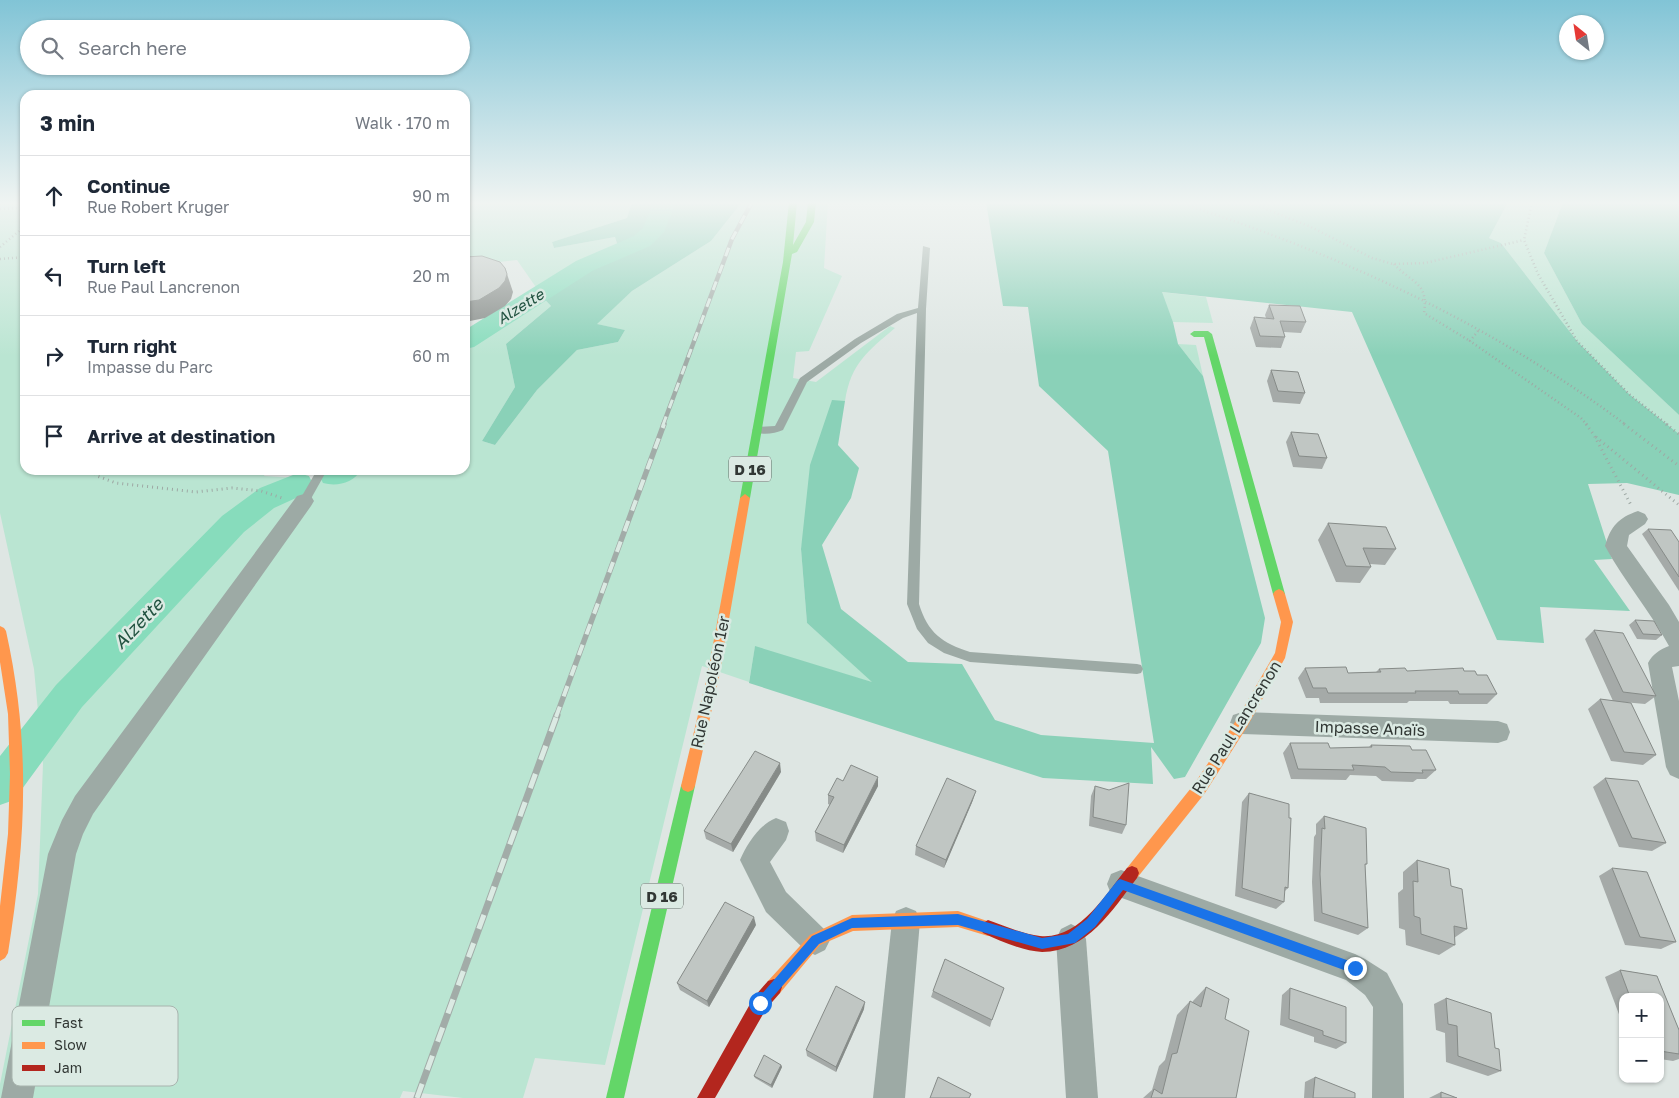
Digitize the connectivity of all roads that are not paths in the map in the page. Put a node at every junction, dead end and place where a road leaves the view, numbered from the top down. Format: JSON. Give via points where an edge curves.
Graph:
{"nodes":[{"id":1,"x":788,"y":253,"type":"edge"},
{"id":2,"x":792,"y":253,"type":"edge"},
{"id":3,"x":926,"y":253,"type":"edge"},
{"id":4,"x":787,"y":262,"type":"junction"},
{"id":5,"x":922,"y":309,"type":"junction"},
{"id":6,"x":1194,"y":334,"type":"dead end"},
{"id":7,"x":757,"y":430,"type":"junction"},
{"id":8,"x":318,"y":475,"type":"edge"},
{"id":9,"x":295,"y":500,"type":"joint"},
{"id":10,"x":1638,"y":519,"type":"road end"},
{"id":11,"x":0,"y":631,"type":"edge"},
{"id":12,"x":1679,"y":643,"type":"edge"},
{"id":13,"x":1679,"y":656,"type":"edge"},
{"id":14,"x":1137,"y":669,"type":"dead end"},
{"id":15,"x":1242,"y":723,"type":"junction"},
{"id":16,"x":1498,"y":732,"type":"dead end"},
{"id":17,"x":1679,"y":767,"type":"edge"},
{"id":18,"x":776,"y":831,"type":"dead end"},
{"id":19,"x":1120,"y":884,"type":"junction"},
{"id":20,"x":906,"y":921,"type":"junction"},
{"id":21,"x":1071,"y":939,"type":"junction"},
{"id":22,"x":816,"y":940,"type":"junction"},
{"id":23,"x":0,"y":953,"type":"edge"},
{"id":24,"x":34,"y":1006,"type":"edge"},
{"id":25,"x":615,"y":1098,"type":"edge"},
{"id":26,"x":706,"y":1098,"type":"edge"},
{"id":27,"x":889,"y":1098,"type":"edge"},
{"id":28,"x":1082,"y":1098,"type":"edge"},
{"id":29,"x":1388,"y":1098,"type":"edge"}],
"edges":[{"from":1,"to":4,"type":"main road","number":"D 16"},
{"from":2,"to":4,"type":"main road","number":"D 16"},
{"from":3,"to":5,"type":"lane"},
{"from":4,"to":7,"type":"main road","name":"Rue Napoléon 1er","number":"D 16"},
{"from":5,"to":7,"type":"lane","via":[[900,316],[858,341],[803,380],[779,428]]},
{"from":5,"to":14,"type":"lane","via":[[913,604],[917,622],[929,638],[948,650],[970,657]]},
{"from":6,"to":15,"type":"main road","name":"Rue Paul Lancrenon","via":[[1208,334],[1287,622],[1281,654]]},
{"from":7,"to":25,"type":"main road","name":"Rue Napoléon 1er","number":"D 16","via":[[713,677]]},
{"from":8,"to":9,"type":"lane"},
{"from":9,"to":24,"type":"street","via":[[84,805],[70,830],[62,854]]},
{"from":10,"to":12,"type":"street","via":[[1620,531],[1616,546]]},
{"from":11,"to":23,"type":"main road","via":[[10,680],[17,743],[8,910]]},
{"from":13,"to":17,"type":"street","via":[[1668,656],[1660,664]]},
{"from":15,"to":16,"type":"street","name":"Impasse Anaïs"},
{"from":15,"to":19,"type":"main road","name":"Rue Paul Lancrenon","via":[[1200,788]]},
{"from":18,"to":22,"type":"street","via":[[754,860],[776,902]]},
{"from":19,"to":21,"type":"main road","name":"Rue Paul Lancrenon","via":[[1091,923]]},
{"from":19,"to":29,"type":"street","via":[[1355,968],[1376,984],[1388,1004]]},
{"from":20,"to":21,"type":"main road","via":[[958,919],[1042,944]]},
{"from":20,"to":22,"type":"main road","via":[[852,923]]},
{"from":20,"to":27,"type":"street"},
{"from":21,"to":28,"type":"street"},
{"from":22,"to":26,"type":"main road","via":[[760,1003]]}]}
